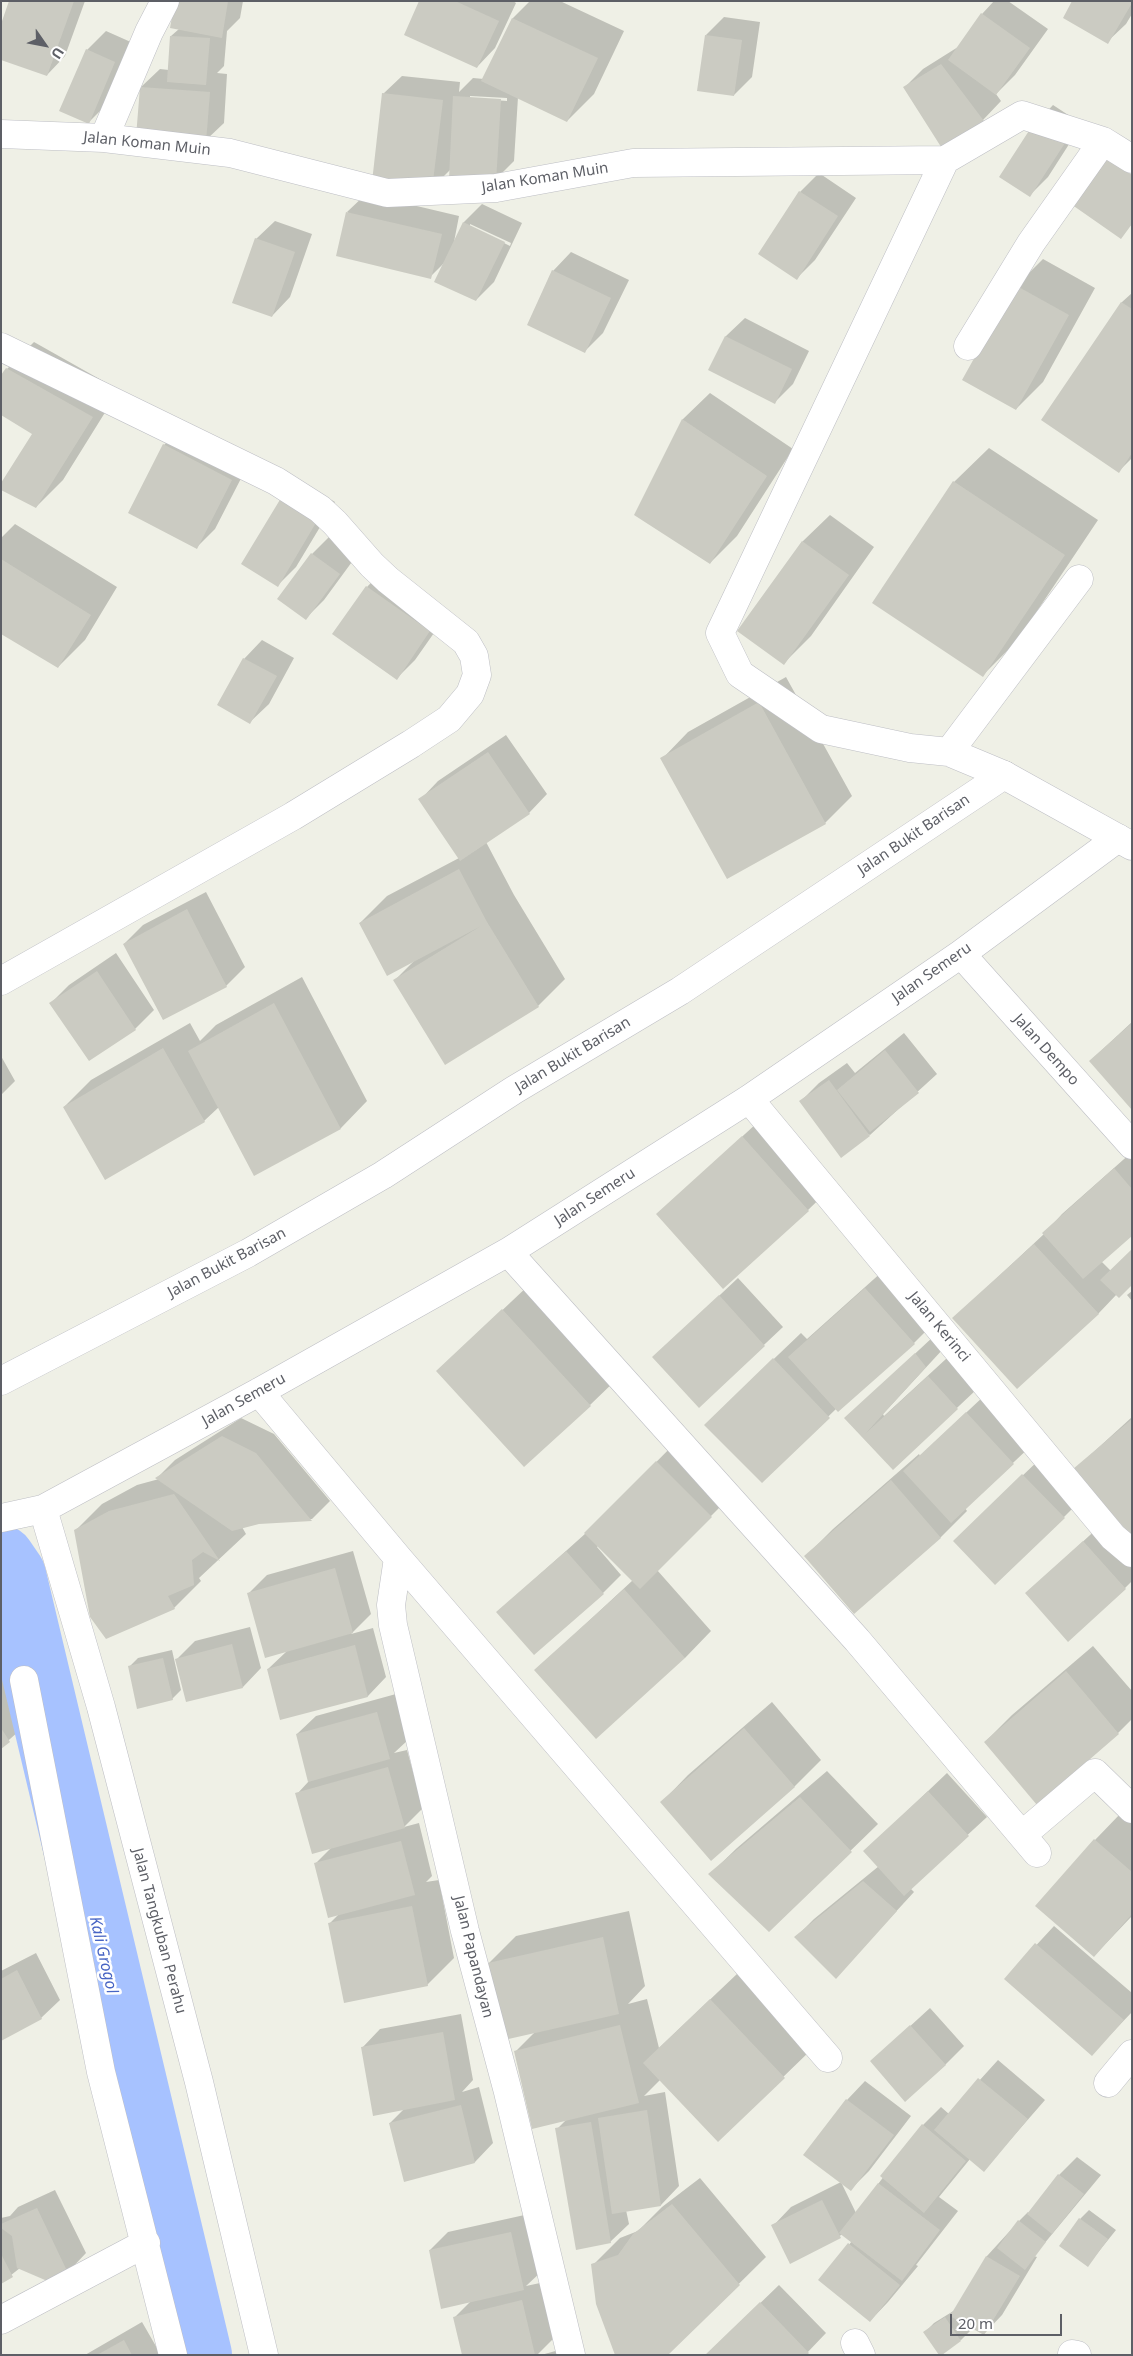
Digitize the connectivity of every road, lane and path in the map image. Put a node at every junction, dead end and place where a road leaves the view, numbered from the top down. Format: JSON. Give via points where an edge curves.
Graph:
{"nodes":[{"id":1,"x":165,"y":1,"type":"edge"},
{"id":2,"x":1,"y":134,"type":"edge"},
{"id":3,"x":104,"y":138,"type":"junction"},
{"id":4,"x":1103,"y":141,"type":"junction"},
{"id":5,"x":1132,"y":159,"type":"edge"},
{"id":6,"x":945,"y":160,"type":"junction"},
{"id":7,"x":968,"y":346,"type":"dead end"},
{"id":8,"x":1,"y":347,"type":"edge"},
{"id":9,"x":1079,"y":579,"type":"dead end"},
{"id":10,"x":949,"y":752,"type":"junction"},
{"id":11,"x":1004,"y":775,"type":"junction"},
{"id":12,"x":1125,"y":842,"type":"edge"},
{"id":13,"x":961,"y":954,"type":"junction"},
{"id":14,"x":1,"y":981,"type":"edge"},
{"id":15,"x":749,"y":1099,"type":"junction"},
{"id":16,"x":1132,"y":1145,"type":"edge"},
{"id":17,"x":508,"y":1252,"type":"junction"},
{"id":18,"x":1,"y":1381,"type":"edge"},
{"id":19,"x":259,"y":1392,"type":"junction"},
{"id":20,"x":43,"y":1509,"type":"junction"},
{"id":21,"x":1,"y":1518,"type":"edge"},
{"id":22,"x":1132,"y":1553,"type":"edge"},
{"id":23,"x":398,"y":1558,"type":"junction"},
{"id":24,"x":24,"y":1680,"type":"dead end"},
{"id":25,"x":1132,"y":1809,"type":"edge"},
{"id":26,"x":1132,"y":2054,"type":"edge"},
{"id":27,"x":828,"y":2058,"type":"dead end"},
{"id":28,"x":1108,"y":2083,"type":"dead end"},
{"id":29,"x":146,"y":2243,"type":"junction"},
{"id":30,"x":1,"y":2320,"type":"edge"},
{"id":31,"x":173,"y":2355,"type":"edge"},
{"id":32,"x":264,"y":2355,"type":"edge"},
{"id":33,"x":571,"y":2355,"type":"edge"}],
"edges":[{"from":1,"to":3,"type":"street"},
{"from":2,"to":3,"type":"street","name":"Jalan Koman Muin"},
{"from":3,"to":6,"type":"street","name":"Jalan Koman Muin","via":[[230,153],[387,193],[496,188],[633,163]]},
{"from":4,"to":5,"type":"street"},
{"from":4,"to":6,"type":"street","via":[[1022,116]]},
{"from":4,"to":7,"type":"street","via":[[1035,236]]},
{"from":6,"to":10,"type":"street","via":[[720,634],[740,674],[821,729],[910,748]]},
{"from":8,"to":14,"type":"street","via":[[276,481],[320,509],[388,580],[466,642],[474,656],[477,675],[470,694],[449,719],[411,744],[292,816]]},
{"from":9,"to":10,"type":"street"},
{"from":10,"to":11,"type":"street"},
{"from":11,"to":12,"type":"street"},
{"from":11,"to":18,"type":"street","name":"Jalan Bukit Barisan","via":[[680,991],[514,1090],[383,1175],[248,1253]]},
{"from":12,"to":13,"type":"street","name":"Jalan Semeru"},
{"from":13,"to":15,"type":"street","name":"Jalan Semeru"},
{"from":13,"to":16,"type":"street","name":"Jalan Dempo"},
{"from":15,"to":17,"type":"street","name":"Jalan Semeru"},
{"from":15,"to":22,"type":"street","name":"Jalan Kerinci","via":[[1113,1537]]},
{"from":17,"to":19,"type":"street","name":"Jalan Semeru"},
{"from":17,"to":25,"type":"street","via":[[857,1640],[1029,1844],[1095,1773]]},
{"from":19,"to":20,"type":"street","name":"Jalan Semeru"},
{"from":19,"to":23,"type":"street"},
{"from":20,"to":21,"type":"street"},
{"from":20,"to":32,"type":"street","name":"Jalan Tangkuban Perahu","via":[[101,1706],[201,2091]]},
{"from":23,"to":27,"type":"street"},
{"from":23,"to":33,"type":"street","name":"Jalan Papandayan","via":[[391,1605],[393,1625]]},
{"from":24,"to":29,"type":"street","via":[[101,2072]]},
{"from":26,"to":28,"type":"street"},
{"from":29,"to":30,"type":"street"},
{"from":29,"to":31,"type":"street"}]}
